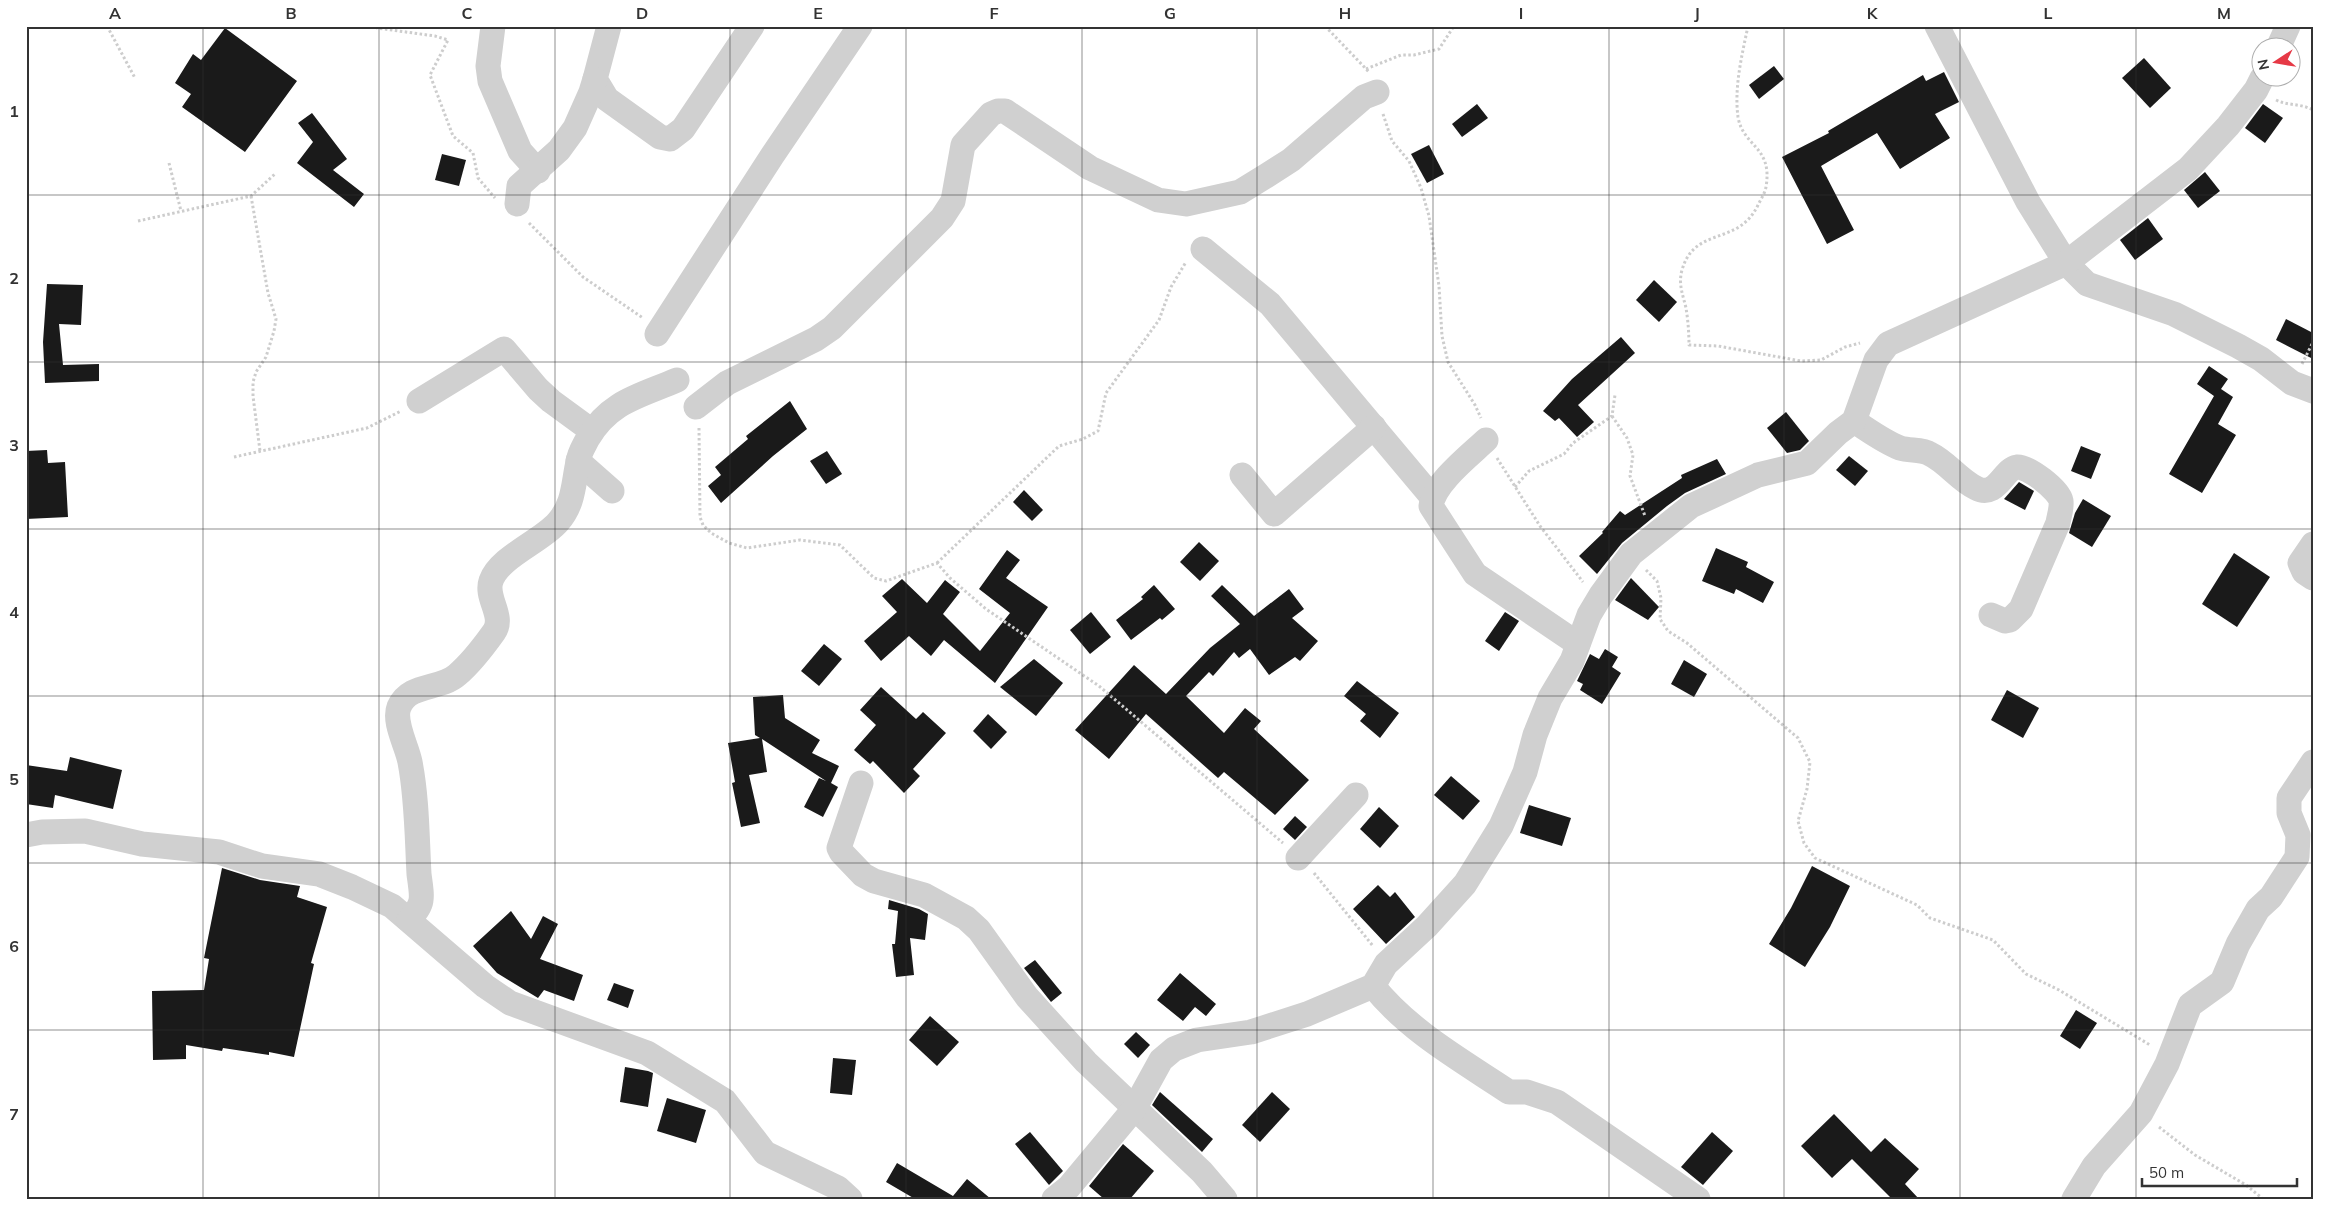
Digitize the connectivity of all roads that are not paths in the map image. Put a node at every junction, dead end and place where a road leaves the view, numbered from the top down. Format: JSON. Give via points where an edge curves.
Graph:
{"nodes":[{"id":1,"x":492,"y":26,"type":"edge"},
{"id":2,"x":609,"y":26,"type":"edge"},
{"id":3,"x":752,"y":26,"type":"edge"},
{"id":4,"x":860,"y":26,"type":"edge"},
{"id":5,"x":1937,"y":26,"type":"edge"},
{"id":6,"x":2288,"y":26,"type":"edge"},
{"id":7,"x":2283,"y":38,"type":"edge"},
{"id":8,"x":595,"y":78,"type":"junction"},
{"id":9,"x":2256,"y":88,"type":"edge"},
{"id":10,"x":1377,"y":92,"type":"road end"},
{"id":11,"x":538,"y":171,"type":"junction"},
{"id":12,"x":517,"y":204,"type":"dead end"},
{"id":13,"x":1203,"y":249,"type":"road end"},
{"id":14,"x":2066,"y":263,"type":"junction"},
{"id":15,"x":657,"y":334,"type":"dead end"},
{"id":16,"x":677,"y":380,"type":"dead end"},
{"id":17,"x":2313,"y":391,"type":"edge"},
{"id":18,"x":419,"y":401,"type":"road end"},
{"id":19,"x":696,"y":407,"type":"road end"},
{"id":20,"x":1854,"y":421,"type":"junction"},
{"id":21,"x":1374,"y":428,"type":"junction"},
{"id":22,"x":592,"y":431,"type":"junction"},
{"id":23,"x":1486,"y":440,"type":"road end"},
{"id":24,"x":578,"y":460,"type":"junction"},
{"id":25,"x":1242,"y":475,"type":"dead end"},
{"id":26,"x":612,"y":491,"type":"dead end"},
{"id":27,"x":1432,"y":497,"type":"junction"},
{"id":28,"x":2313,"y":544,"type":"edge"},
{"id":29,"x":2313,"y":578,"type":"edge"},
{"id":30,"x":1991,"y":615,"type":"dead end"},
{"id":31,"x":1578,"y":644,"type":"junction"},
{"id":32,"x":2313,"y":762,"type":"edge"},
{"id":33,"x":861,"y":783,"type":"dead end"},
{"id":34,"x":1356,"y":795,"type":"dead end"},
{"id":35,"x":26,"y":834,"type":"edge"},
{"id":36,"x":1298,"y":858,"type":"road end"},
{"id":37,"x":409,"y":920,"type":"junction"},
{"id":38,"x":1373,"y":986,"type":"junction"},
{"id":39,"x":1134,"y":1109,"type":"junction"},
{"id":40,"x":850,"y":1199,"type":"edge"},
{"id":41,"x":1054,"y":1199,"type":"edge"},
{"id":42,"x":1225,"y":1199,"type":"edge"},
{"id":43,"x":1698,"y":1199,"type":"edge"},
{"id":44,"x":2074,"y":1199,"type":"edge"}],
"edges":[{"from":1,"to":11,"type":"street","via":[[488,66],[490,81],[520,151]]},
{"from":2,"to":8,"type":"street"},
{"from":3,"to":8,"type":"street","via":[[683,129],[670,140],[660,137],[607,99]]},
{"from":4,"to":15,"type":"street"},
{"from":5,"to":14,"type":"street","via":[[2028,202]]},
{"from":6,"to":7,"type":"street"},
{"from":8,"to":11,"type":"street","via":[[574,128],[559,150]]},
{"from":9,"to":14,"type":"street","via":[[2228,126],[2188,169]]},
{"from":10,"to":19,"type":"street","via":[[1364,97],[1291,160],[1240,192],[1186,204],[1158,200],[1090,168],[1005,112],[998,111],[963,144],[953,201],[942,218],[850,312],[816,339],[727,383]]},
{"from":11,"to":12,"type":"street","via":[[520,186]]},
{"from":13,"to":21,"type":"street","via":[[1270,304]]},
{"from":14,"to":17,"type":"street","via":[[2087,284],[2174,314],[2238,346],[2292,382]]},
{"from":14,"to":20,"type":"street","via":[[1888,344],[1876,360]]},
{"from":16,"to":22,"type":"street","via":[[620,404],[607,412]]},
{"from":18,"to":22,"type":"street","via":[[504,349],[544,395]]},
{"from":20,"to":30,"type":"street","via":[[1900,447],[1930,453],[1978,489],[1999,485],[2010,470],[2017,467],[2050,485],[2061,500],[2058,523],[2021,609],[2010,620]]},
{"from":20,"to":31,"type":"street","via":[[1807,463],[1758,476],[1691,506],[1652,537],[1631,554],[1601,595]]},
{"from":21,"to":25,"type":"street","via":[[1274,514]]},
{"from":21,"to":27,"type":"street"},
{"from":22,"to":24,"type":"street"},
{"from":23,"to":27,"type":"street","via":[[1452,472]]},
{"from":24,"to":26,"type":"street"},
{"from":24,"to":37,"type":"street","via":[[574,493],[568,510],[557,524],[500,567],[491,581],[490,592],[498,620],[495,630],[457,675],[445,683],[420,688],[406,697],[399,708],[399,722],[410,761],[421,904]]},
{"from":27,"to":31,"type":"street","via":[[1431,506],[1475,574]]},
{"from":28,"to":29,"type":"street","via":[[2300,562],[2304,572]]},
{"from":31,"to":38,"type":"street","via":[[1550,698],[1525,772],[1501,826],[1465,884],[1428,926],[1386,964]]},
{"from":32,"to":44,"type":"street","via":[[2289,798],[2289,814],[2298,835],[2297,858],[2271,897],[2258,909],[2222,982],[2190,1005],[2166,1064],[2141,1113],[2094,1166]]},
{"from":33,"to":39,"type":"street","via":[[839,848],[841,852],[863,875],[874,881],[924,894],[966,918],[979,930],[1027,998]]},
{"from":34,"to":36,"type":"street"},
{"from":35,"to":37,"type":"street","via":[[85,831],[142,844],[219,852],[262,866],[319,874],[392,906]]},
{"from":37,"to":40,"type":"street","via":[[485,986],[510,1002],[647,1052],[725,1100],[765,1153],[838,1188]]},
{"from":38,"to":39,"type":"street","via":[[1251,1032],[1197,1040],[1174,1049],[1161,1060]]},
{"from":38,"to":43,"type":"street","via":[[1412,1027],[1509,1092],[1527,1092],[1557,1102]]},
{"from":39,"to":41,"type":"street","via":[[1070,1187]]},
{"from":39,"to":42,"type":"street","via":[[1202,1172]]}]}
